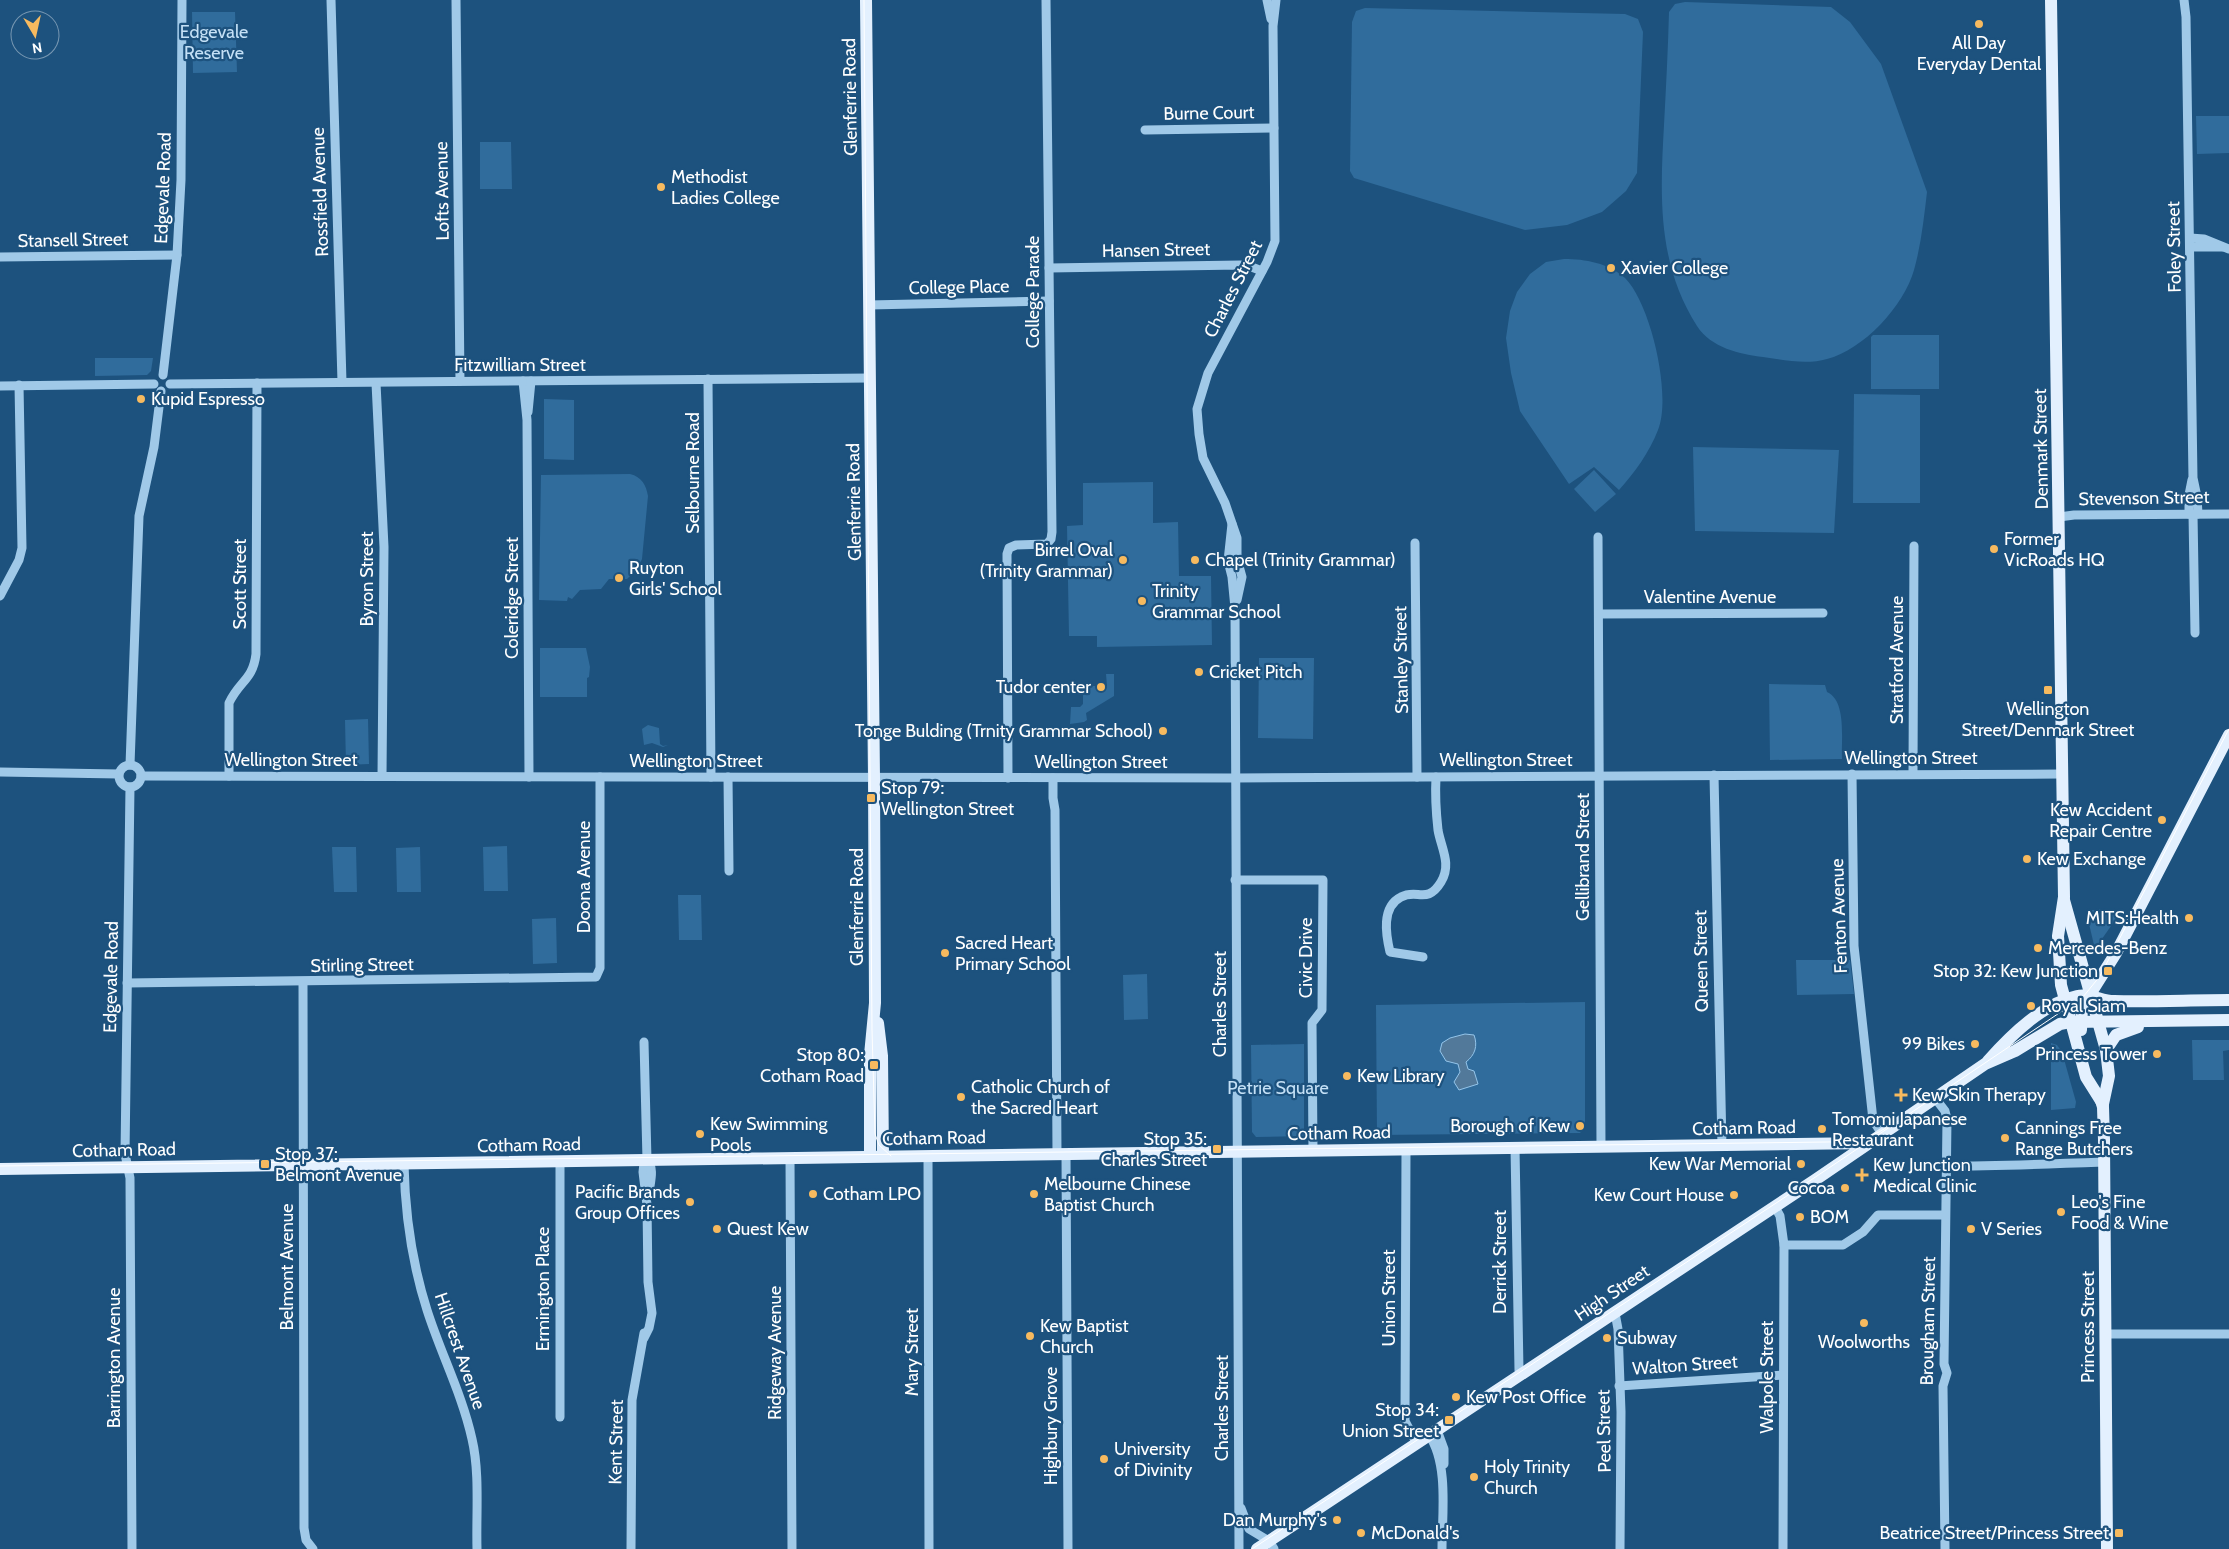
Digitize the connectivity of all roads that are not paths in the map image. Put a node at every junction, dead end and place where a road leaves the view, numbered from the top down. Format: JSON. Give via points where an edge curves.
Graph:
{"nodes":[{"id":1,"x":182,"y":0,"type":"edge"},
{"id":2,"x":331,"y":0,"type":"edge"},
{"id":3,"x":456,"y":0,"type":"edge"},
{"id":4,"x":866,"y":0,"type":"edge"},
{"id":5,"x":1046,"y":0,"type":"edge"},
{"id":6,"x":1267,"y":0,"type":"edge"},
{"id":7,"x":1276,"y":0,"type":"edge"},
{"id":8,"x":2051,"y":0,"type":"edge"},
{"id":9,"x":2184,"y":0,"type":"edge"},
{"id":10,"x":2189,"y":0,"type":"edge"},
{"id":11,"x":2186,"y":17,"type":"junction"},
{"id":12,"x":1273,"y":26,"type":"junction"},
{"id":13,"x":1274,"y":128,"type":"junction"},
{"id":14,"x":1145,"y":130,"type":"dead end"},
{"id":15,"x":2190,"y":242,"type":"junction"},
{"id":16,"x":2227,"y":248,"type":"edge"},
{"id":17,"x":177,"y":255,"type":"junction"},
{"id":18,"x":0,"y":257,"type":"edge"},
{"id":19,"x":1049,"y":268,"type":"junction"},
{"id":20,"x":1262,"y":271,"type":"junction"},
{"id":21,"x":1049,"y":301,"type":"junction"},
{"id":22,"x":869,"y":304,"type":"junction"},
{"id":23,"x":163,"y":376,"type":"junction"},
{"id":24,"x":870,"y":378,"type":"junction"},
{"id":25,"x":708,"y":379,"type":"junction"},
{"id":26,"x":460,"y":381,"type":"junction"},
{"id":27,"x":527,"y":381,"type":"junction"},
{"id":28,"x":342,"y":382,"type":"junction"},
{"id":29,"x":376,"y":382,"type":"junction"},
{"id":30,"x":257,"y":383,"type":"junction"},
{"id":31,"x":154,"y":384,"type":"junction"},
{"id":32,"x":170,"y":384,"type":"junction"},
{"id":33,"x":0,"y":386,"type":"edge"},
{"id":34,"x":19,"y":386,"type":"junction"},
{"id":35,"x":161,"y":391,"type":"junction"},
{"id":36,"x":2193,"y":514,"type":"junction"},
{"id":37,"x":2229,"y":514,"type":"edge"},
{"id":38,"x":2059,"y":518,"type":"junction"},
{"id":39,"x":1598,"y":537,"type":"dead end"},
{"id":40,"x":1415,"y":543,"type":"dead end"},
{"id":41,"x":1914,"y":546,"type":"dead end"},
{"id":42,"x":0,"y":596,"type":"edge"},
{"id":43,"x":1822,"y":613,"type":"dead end"},
{"id":44,"x":1598,"y":614,"type":"junction"},
{"id":45,"x":2195,"y":633,"type":"dead end"},
{"id":46,"x":2228,"y":740,"type":"edge"},
{"id":47,"x":130,"y":765,"type":"junction"},
{"id":48,"x":0,"y":772,"type":"edge"},
{"id":49,"x":119,"y":774,"type":"junction"},
{"id":50,"x":1852,"y":774,"type":"junction"},
{"id":51,"x":1913,"y":774,"type":"junction"},
{"id":52,"x":2062,"y":774,"type":"junction"},
{"id":53,"x":1714,"y":775,"type":"junction"},
{"id":54,"x":141,"y":776,"type":"junction"},
{"id":55,"x":229,"y":776,"type":"junction"},
{"id":56,"x":382,"y":776,"type":"junction"},
{"id":57,"x":1417,"y":776,"type":"junction"},
{"id":58,"x":1436,"y":776,"type":"junction"},
{"id":59,"x":1598,"y":776,"type":"junction"},
{"id":60,"x":529,"y":777,"type":"junction"},
{"id":61,"x":711,"y":777,"type":"junction"},
{"id":62,"x":728,"y":777,"type":"junction"},
{"id":63,"x":600,"y":778,"type":"junction"},
{"id":64,"x":874,"y":778,"type":"junction"},
{"id":65,"x":1008,"y":778,"type":"junction"},
{"id":66,"x":1056,"y":778,"type":"junction"},
{"id":67,"x":1235,"y":778,"type":"junction"},
{"id":68,"x":130,"y":787,"type":"junction"},
{"id":69,"x":729,"y":871,"type":"dead end"},
{"id":70,"x":1235,"y":880,"type":"junction"},
{"id":71,"x":2064,"y":897,"type":"junction"},
{"id":72,"x":1423,"y":957,"type":"dead end"},
{"id":73,"x":597,"y":975,"type":"joint"},
{"id":74,"x":303,"y":982,"type":"junction"},
{"id":75,"x":127,"y":984,"type":"junction"},
{"id":76,"x":2091,"y":995,"type":"junction"},
{"id":77,"x":2064,"y":1000,"type":"junction"},
{"id":78,"x":2229,"y":1000,"type":"edge"},
{"id":79,"x":2229,"y":1020,"type":"edge"},
{"id":80,"x":2075,"y":1022,"type":"junction"},
{"id":81,"x":2099,"y":1022,"type":"junction"},
{"id":82,"x":2152,"y":1022,"type":"junction"},
{"id":83,"x":644,"y":1042,"type":"dead end"},
{"id":84,"x":2106,"y":1050,"type":"junction"},
{"id":85,"x":1985,"y":1064,"type":"junction"},
{"id":86,"x":1935,"y":1098,"type":"junction"},
{"id":87,"x":2103,"y":1104,"type":"junction"},
{"id":88,"x":1882,"y":1134,"type":"junction"},
{"id":89,"x":1868,"y":1143,"type":"junction"},
{"id":90,"x":1722,"y":1146,"type":"junction"},
{"id":91,"x":1601,"y":1147,"type":"junction"},
{"id":92,"x":1515,"y":1148,"type":"junction"},
{"id":93,"x":1406,"y":1150,"type":"junction"},
{"id":94,"x":1313,"y":1151,"type":"junction"},
{"id":95,"x":1238,"y":1152,"type":"junction"},
{"id":96,"x":1061,"y":1154,"type":"junction"},
{"id":97,"x":877,"y":1156,"type":"junction"},
{"id":98,"x":928,"y":1156,"type":"junction"},
{"id":99,"x":790,"y":1158,"type":"junction"},
{"id":100,"x":647,"y":1160,"type":"junction"},
{"id":101,"x":560,"y":1162,"type":"junction"},
{"id":102,"x":2104,"y":1162,"type":"junction"},
{"id":103,"x":404,"y":1164,"type":"junction"},
{"id":104,"x":304,"y":1166,"type":"junction"},
{"id":105,"x":1945,"y":1166,"type":"junction"},
{"id":106,"x":130,"y":1168,"type":"junction"},
{"id":107,"x":0,"y":1169,"type":"edge"},
{"id":108,"x":1774,"y":1207,"type":"junction"},
{"id":109,"x":1945,"y":1214,"type":"junction"},
{"id":110,"x":1784,"y":1245,"type":"junction"},
{"id":111,"x":1615,"y":1313,"type":"junction"},
{"id":112,"x":2106,"y":1334,"type":"junction"},
{"id":113,"x":2229,"y":1334,"type":"edge"},
{"id":114,"x":1521,"y":1375,"type":"junction"},
{"id":115,"x":1783,"y":1375,"type":"junction"},
{"id":116,"x":1619,"y":1386,"type":"junction"},
{"id":117,"x":560,"y":1417,"type":"dead end"},
{"id":118,"x":1433,"y":1433,"type":"junction"},
{"id":119,"x":1417,"y":1444,"type":"junction"},
{"id":120,"x":1238,"y":1501,"type":"junction"},
{"id":121,"x":1271,"y":1545,"type":"edge"},
{"id":122,"x":132,"y":1549,"type":"edge"},
{"id":123,"x":314,"y":1549,"type":"edge"},
{"id":124,"x":477,"y":1549,"type":"edge"},
{"id":125,"x":632,"y":1549,"type":"edge"},
{"id":126,"x":792,"y":1549,"type":"edge"},
{"id":127,"x":929,"y":1549,"type":"edge"},
{"id":128,"x":1068,"y":1549,"type":"edge"},
{"id":129,"x":1239,"y":1549,"type":"edge"},
{"id":130,"x":1257,"y":1549,"type":"edge"},
{"id":131,"x":1442,"y":1549,"type":"edge"},
{"id":132,"x":1620,"y":1549,"type":"edge"},
{"id":133,"x":1783,"y":1549,"type":"edge"},
{"id":134,"x":1945,"y":1549,"type":"edge"},
{"id":135,"x":2107,"y":1549,"type":"edge"}],
"edges":[{"from":1,"to":17,"type":"street","name":"Edgevale Road","via":[[181,180]]},
{"from":2,"to":28,"type":"street","name":"Rossfield Avenue"},
{"from":3,"to":26,"type":"street","name":"Lofts Avenue"},
{"from":4,"to":22,"type":"main road","name":"Glenferrie Road"},
{"from":5,"to":19,"type":"street","name":"College Parade"},
{"from":6,"to":12,"type":"street","name":"Charles Street"},
{"from":7,"to":12,"type":"street","name":"Charles Street"},
{"from":8,"to":38,"type":"main road","name":"Denmark Street"},
{"from":9,"to":11,"type":"street","name":"Foley Street"},
{"from":10,"to":11,"type":"street","name":"Foley Street"},
{"from":11,"to":15,"type":"street","name":"Foley Street"},
{"from":12,"to":13,"type":"street","name":"Charles Street"},
{"from":13,"to":14,"type":"street","name":"Burne Court"},
{"from":13,"to":20,"type":"street","name":"Charles Street","via":[[1275,241]]},
{"from":15,"to":16,"type":"street","via":[[2204,239]]},
{"from":15,"to":36,"type":"street","name":"Foley Street","via":[[2193,478],[2197,498]]},
{"from":17,"to":18,"type":"street","name":"Stansell Street"},
{"from":17,"to":23,"type":"street","name":"Edgevale Road"},
{"from":19,"to":20,"type":"street","name":"Hansen Street","via":[[1240,265]]},
{"from":19,"to":21,"type":"street","name":"College Parade"},
{"from":20,"to":67,"type":"street","name":"Charles Street","via":[[1208,373],[1198,409],[1198,434],[1203,458],[1232,524],[1228,555],[1235,608]]},
{"from":21,"to":22,"type":"street","name":"College Place"},
{"from":21,"to":65,"type":"street","name":"College Parade","via":[[1051,536],[1043,545],[1009,548]]},
{"from":22,"to":24,"type":"main road","name":"Glenferrie Road"},
{"from":23,"to":31,"type":"street","via":[[156,378]]},
{"from":23,"to":32,"type":"street"},
{"from":24,"to":25,"type":"street","name":"Fitzwilliam Street"},
{"from":24,"to":64,"type":"main road","name":"Glenferrie Road"},
{"from":25,"to":27,"type":"street","name":"Fitzwilliam Street"},
{"from":25,"to":61,"type":"street","name":"Selbourne Road"},
{"from":26,"to":27,"type":"street","name":"Fitzwilliam Street"},
{"from":26,"to":29,"type":"street","name":"Fitzwilliam Street"},
{"from":27,"to":60,"type":"street","name":"Coleridge Street"},
{"from":28,"to":29,"type":"street","name":"Fitzwilliam Street"},
{"from":28,"to":30,"type":"street","name":"Fitzwilliam Street"},
{"from":29,"to":56,"type":"street","name":"Byron Street","via":[[384,547]]},
{"from":30,"to":32,"type":"street","name":"Fitzwilliam Street"},
{"from":30,"to":55,"type":"street","name":"Scott Street","via":[[256,654],[254,668],[229,703]]},
{"from":31,"to":34,"type":"street"},
{"from":31,"to":35,"type":"street"},
{"from":32,"to":35,"type":"street"},
{"from":33,"to":34,"type":"street"},
{"from":34,"to":42,"type":"street","via":[[22,548],[20,560]]},
{"from":35,"to":47,"type":"street","via":[[154,447],[139,516]]},
{"from":36,"to":37,"type":"street","name":"Stevenson Street"},
{"from":36,"to":38,"type":"street","name":"Stevenson Street","via":[[2074,515]]},
{"from":36,"to":45,"type":"street","name":"Foley Street"},
{"from":38,"to":52,"type":"main road","name":"Denmark Street"},
{"from":39,"to":44,"type":"street","name":"Gellibrand Street"},
{"from":40,"to":57,"type":"street","name":"Stanley Street"},
{"from":41,"to":51,"type":"street","name":"Stratford Avenue"},
{"from":43,"to":44,"type":"street","name":"Valentine Avenue"},
{"from":44,"to":59,"type":"street","name":"Gellibrand Street"},
{"from":46,"to":76,"type":"main road"},
{"from":47,"to":49,"type":"street","via":[[124,766]]},
{"from":47,"to":54,"type":"street","via":[[139,769]]},
{"from":48,"to":49,"type":"street"},
{"from":49,"to":68,"type":"street","via":[[123,784]]},
{"from":50,"to":51,"type":"street","name":"Wellington Street"},
{"from":50,"to":53,"type":"street","name":"Wellington Street"},
{"from":50,"to":88,"type":"street","name":"Fenton Avenue","via":[[1855,954],[1873,1120]]},
{"from":51,"to":52,"type":"street","name":"Wellington Street"},
{"from":52,"to":71,"type":"main road","name":"Denmark Street"},
{"from":53,"to":59,"type":"street","name":"Wellington Street"},
{"from":53,"to":90,"type":"street","name":"Queen Street"},
{"from":54,"to":55,"type":"street","name":"Wellington Street"},
{"from":54,"to":68,"type":"street","via":[[136,785]]},
{"from":55,"to":56,"type":"street","name":"Wellington Street"},
{"from":56,"to":60,"type":"street","name":"Wellington Street"},
{"from":57,"to":58,"type":"street","name":"Wellington Street"},
{"from":57,"to":67,"type":"street","name":"Wellington Street"},
{"from":58,"to":59,"type":"street","name":"Wellington Street"},
{"from":58,"to":72,"type":"street","via":[[1435,802],[1439,836],[1446,856],[1445,872],[1435,891],[1424,896],[1402,896],[1392,905],[1386,935],[1390,952]]},
{"from":59,"to":91,"type":"street","name":"Gellibrand Street"},
{"from":60,"to":63,"type":"street","name":"Wellington Street"},
{"from":61,"to":62,"type":"street","name":"Wellington Street"},
{"from":61,"to":63,"type":"street","name":"Wellington Street"},
{"from":62,"to":64,"type":"street","name":"Wellington Street"},
{"from":62,"to":69,"type":"street"},
{"from":63,"to":73,"type":"street","name":"Doona Avenue","via":[[600,968]]},
{"from":64,"to":65,"type":"street","name":"Wellington Street"},
{"from":64,"to":97,"type":"main road","name":"Glenferrie Road","via":[[875,1003],[870,1054]]},
{"from":65,"to":66,"type":"street","name":"Wellington Street"},
{"from":66,"to":67,"type":"street","name":"Wellington Street"},
{"from":66,"to":96,"type":"street","name":"Highbury Grove","via":[[1053,798]]},
{"from":67,"to":70,"type":"street","name":"Charles Street"},
{"from":68,"to":75,"type":"street","name":"Edgevale Road"},
{"from":70,"to":94,"type":"street","name":"Civic Drive","via":[[1323,880],[1322,1010],[1312,1023]]},
{"from":70,"to":95,"type":"street","name":"Charles Street"},
{"from":71,"to":76,"type":"main road","name":"Denmark Street"},
{"from":71,"to":77,"type":"main road","name":"Denmark Street","via":[[2058,936]]},
{"from":73,"to":74,"type":"street","name":"Stirling Street","via":[[589,978]]},
{"from":74,"to":75,"type":"street","name":"Stirling Street"},
{"from":74,"to":104,"type":"street","name":"Belmont Avenue"},
{"from":75,"to":106,"type":"street","name":"Edgevale Road","via":[[125,1154]]},
{"from":76,"to":77,"type":"main road","name":"High Street"},
{"from":76,"to":78,"type":"main road","via":[[2114,1001]]},
{"from":76,"to":80,"type":"main road"},
{"from":76,"to":81,"type":"main road","name":"Princess Street"},
{"from":77,"to":80,"type":"main road"},
{"from":77,"to":85,"type":"main road","name":"High Street","via":[[2017,1031]]},
{"from":79,"to":82,"type":"main road"},
{"from":80,"to":81,"type":"main road","name":"High Street"},
{"from":80,"to":85,"type":"main road","name":"High Street","via":[[2060,1024]]},
{"from":80,"to":87,"type":"main road","via":[[2086,1077]]},
{"from":81,"to":82,"type":"main road","name":"High Street"},
{"from":81,"to":84,"type":"main road","name":"Princess Street"},
{"from":82,"to":84,"type":"main road","via":[[2118,1033]]},
{"from":83,"to":100,"type":"street","name":"Kent Street"},
{"from":84,"to":87,"type":"main road","name":"Princess Street","via":[[2109,1076]]},
{"from":85,"to":86,"type":"main road","name":"High Street"},
{"from":86,"to":88,"type":"main road","name":"High Street"},
{"from":86,"to":105,"type":"street","name":"Brougham Street","via":[[1947,1116]]},
{"from":87,"to":102,"type":"main road","name":"Princess Street"},
{"from":88,"to":89,"type":"main road","name":"High Street"},
{"from":89,"to":90,"type":"main road","name":"Cotham Road"},
{"from":89,"to":108,"type":"main road","name":"High Street"},
{"from":90,"to":91,"type":"main road","name":"Cotham Road"},
{"from":91,"to":92,"type":"main road","name":"Cotham Road"},
{"from":92,"to":93,"type":"main road","name":"Cotham Road"},
{"from":92,"to":114,"type":"street","name":"Derrick Street"},
{"from":93,"to":94,"type":"main road","name":"Cotham Road"},
{"from":93,"to":119,"type":"street","name":"Union Street","via":[[1405,1421]]},
{"from":94,"to":95,"type":"main road","name":"Cotham Road"},
{"from":95,"to":96,"type":"main road","name":"Cotham Road"},
{"from":95,"to":120,"type":"street","name":"Charles Street"},
{"from":96,"to":98,"type":"main road","name":"Cotham Road"},
{"from":96,"to":128,"type":"street","name":"Highbury Grove"},
{"from":97,"to":98,"type":"main road","name":"Cotham Road"},
{"from":97,"to":99,"type":"main road","name":"Cotham Road"},
{"from":98,"to":127,"type":"street","name":"Mary Street"},
{"from":99,"to":100,"type":"main road","name":"Cotham Road"},
{"from":99,"to":126,"type":"street","name":"Ridgeway Avenue"},
{"from":100,"to":101,"type":"main road","name":"Cotham Road"},
{"from":100,"to":125,"type":"street","name":"Kent Street","via":[[643,1172],[647,1205],[648,1282],[644,1302],[647,1316],[631,1414]]},
{"from":101,"to":103,"type":"main road","name":"Cotham Road"},
{"from":101,"to":117,"type":"street","name":"Ermington Place"},
{"from":102,"to":105,"type":"street","via":[[2006,1167]]},
{"from":102,"to":112,"type":"main road","name":"Princess Street"},
{"from":103,"to":104,"type":"main road","name":"Cotham Road"},
{"from":103,"to":124,"type":"street","name":"Hillcrest Avenue","via":[[406,1212],[420,1286],[472,1439]]},
{"from":104,"to":106,"type":"main road","name":"Cotham Road"},
{"from":104,"to":123,"type":"street","name":"Belmont Avenue","via":[[304,1528],[306,1540]]},
{"from":105,"to":109,"type":"street","name":"Brougham Street"},
{"from":106,"to":107,"type":"main road","name":"Cotham Road"},
{"from":106,"to":122,"type":"street","name":"Barrington Avenue"},
{"from":108,"to":110,"type":"street","name":"Walpole Street","via":[[1780,1216]]},
{"from":108,"to":111,"type":"main road","name":"High Street"},
{"from":109,"to":110,"type":"street","via":[[1878,1215],[1863,1232],[1843,1245]]},
{"from":109,"to":134,"type":"street","name":"Brougham Street"},
{"from":110,"to":115,"type":"street","name":"Walpole Street"},
{"from":111,"to":114,"type":"main road","name":"High Street"},
{"from":111,"to":116,"type":"street","name":"Peel Street"},
{"from":112,"to":113,"type":"street"},
{"from":112,"to":135,"type":"main road","name":"Princess Street"},
{"from":114,"to":118,"type":"main road","name":"High Street"},
{"from":115,"to":116,"type":"street","name":"Walton Street"},
{"from":115,"to":133,"type":"street","name":"Walpole Street"},
{"from":116,"to":132,"type":"street","name":"Peel Street"},
{"from":118,"to":119,"type":"main road","name":"High Street"},
{"from":118,"to":131,"type":"street","via":[[1444,1449]]},
{"from":119,"to":121,"type":"main road","name":"High Street"},
{"from":120,"to":121,"type":"street","via":[[1249,1529]]},
{"from":120,"to":129,"type":"street","name":"Charles Street"},
{"from":121,"to":130,"type":"main road","name":"High Street"}]}
